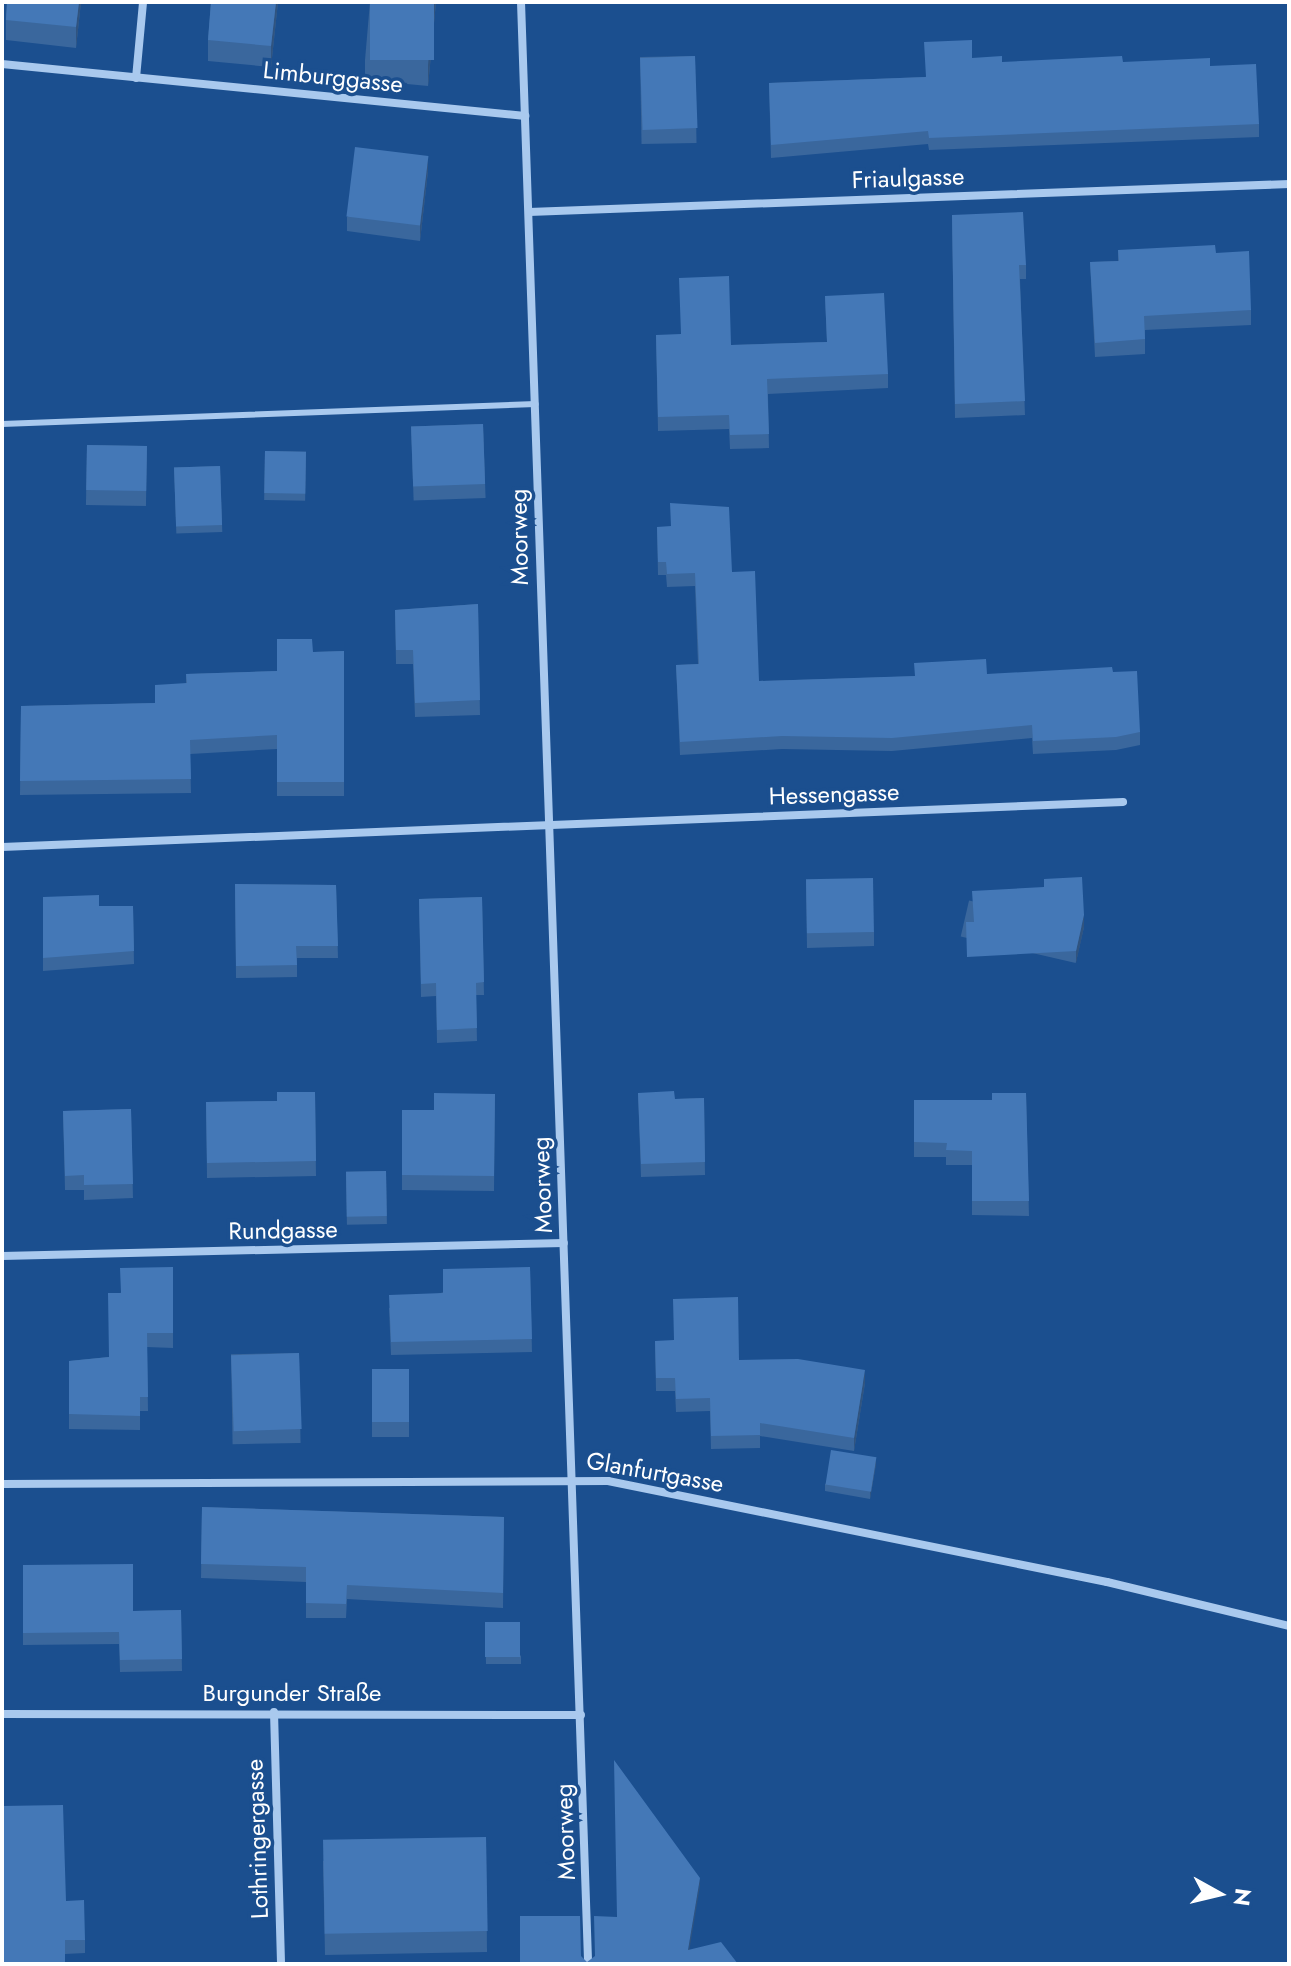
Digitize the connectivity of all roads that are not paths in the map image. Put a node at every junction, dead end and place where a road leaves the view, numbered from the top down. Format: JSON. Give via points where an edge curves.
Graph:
{"nodes":[{"id":1,"x":143,"y":2,"type":"edge"},
{"id":2,"x":521,"y":2,"type":"edge"},
{"id":3,"x":2,"y":64,"type":"edge"},
{"id":4,"x":136,"y":78,"type":"junction"},
{"id":5,"x":525,"y":116,"type":"junction"},
{"id":6,"x":1289,"y":184,"type":"edge"},
{"id":7,"x":529,"y":212,"type":"junction"},
{"id":8,"x":536,"y":404,"type":"junction"},
{"id":9,"x":2,"y":424,"type":"edge"},
{"id":10,"x":1123,"y":802,"type":"dead end"},
{"id":11,"x":547,"y":825,"type":"junction"},
{"id":12,"x":2,"y":847,"type":"edge"},
{"id":13,"x":564,"y":1243,"type":"junction"},
{"id":14,"x":2,"y":1256,"type":"edge"},
{"id":15,"x":572,"y":1477,"type":"junction"},
{"id":16,"x":2,"y":1484,"type":"edge"},
{"id":17,"x":1289,"y":1626,"type":"edge"},
{"id":18,"x":274,"y":1712,"type":"junction"},
{"id":19,"x":2,"y":1714,"type":"edge"},
{"id":20,"x":581,"y":1715,"type":"junction"},
{"id":21,"x":281,"y":1964,"type":"edge"},
{"id":22,"x":588,"y":1964,"type":"edge"}],
"edges":[{"from":1,"to":4,"type":"street"},
{"from":2,"to":5,"type":"street","name":"Moorweg"},
{"from":3,"to":4,"type":"street","name":"Limburggasse"},
{"from":4,"to":5,"type":"street","name":"Limburggasse"},
{"from":5,"to":7,"type":"street","name":"Moorweg"},
{"from":6,"to":7,"type":"street","name":"Friaulgasse"},
{"from":7,"to":8,"type":"street","name":"Moorweg"},
{"from":8,"to":9,"type":"lane"},
{"from":8,"to":11,"type":"street","name":"Moorweg"},
{"from":10,"to":11,"type":"street","name":"Hessengasse"},
{"from":11,"to":12,"type":"street"},
{"from":11,"to":13,"type":"street","name":"Moorweg"},
{"from":13,"to":14,"type":"street","name":"Rundgasse"},
{"from":13,"to":15,"type":"street","name":"Moorweg"},
{"from":15,"to":16,"type":"street","name":"Glanfurtgasse"},
{"from":15,"to":17,"type":"street","name":"Glanfurtgasse","via":[[1107,1582]]},
{"from":15,"to":20,"type":"street","name":"Moorweg"},
{"from":18,"to":19,"type":"street","name":"Burgunder Straße"},
{"from":18,"to":20,"type":"street","name":"Burgunder Straße"},
{"from":18,"to":21,"type":"street","name":"Lothringergasse"},
{"from":20,"to":22,"type":"street","name":"Moorweg"}]}
